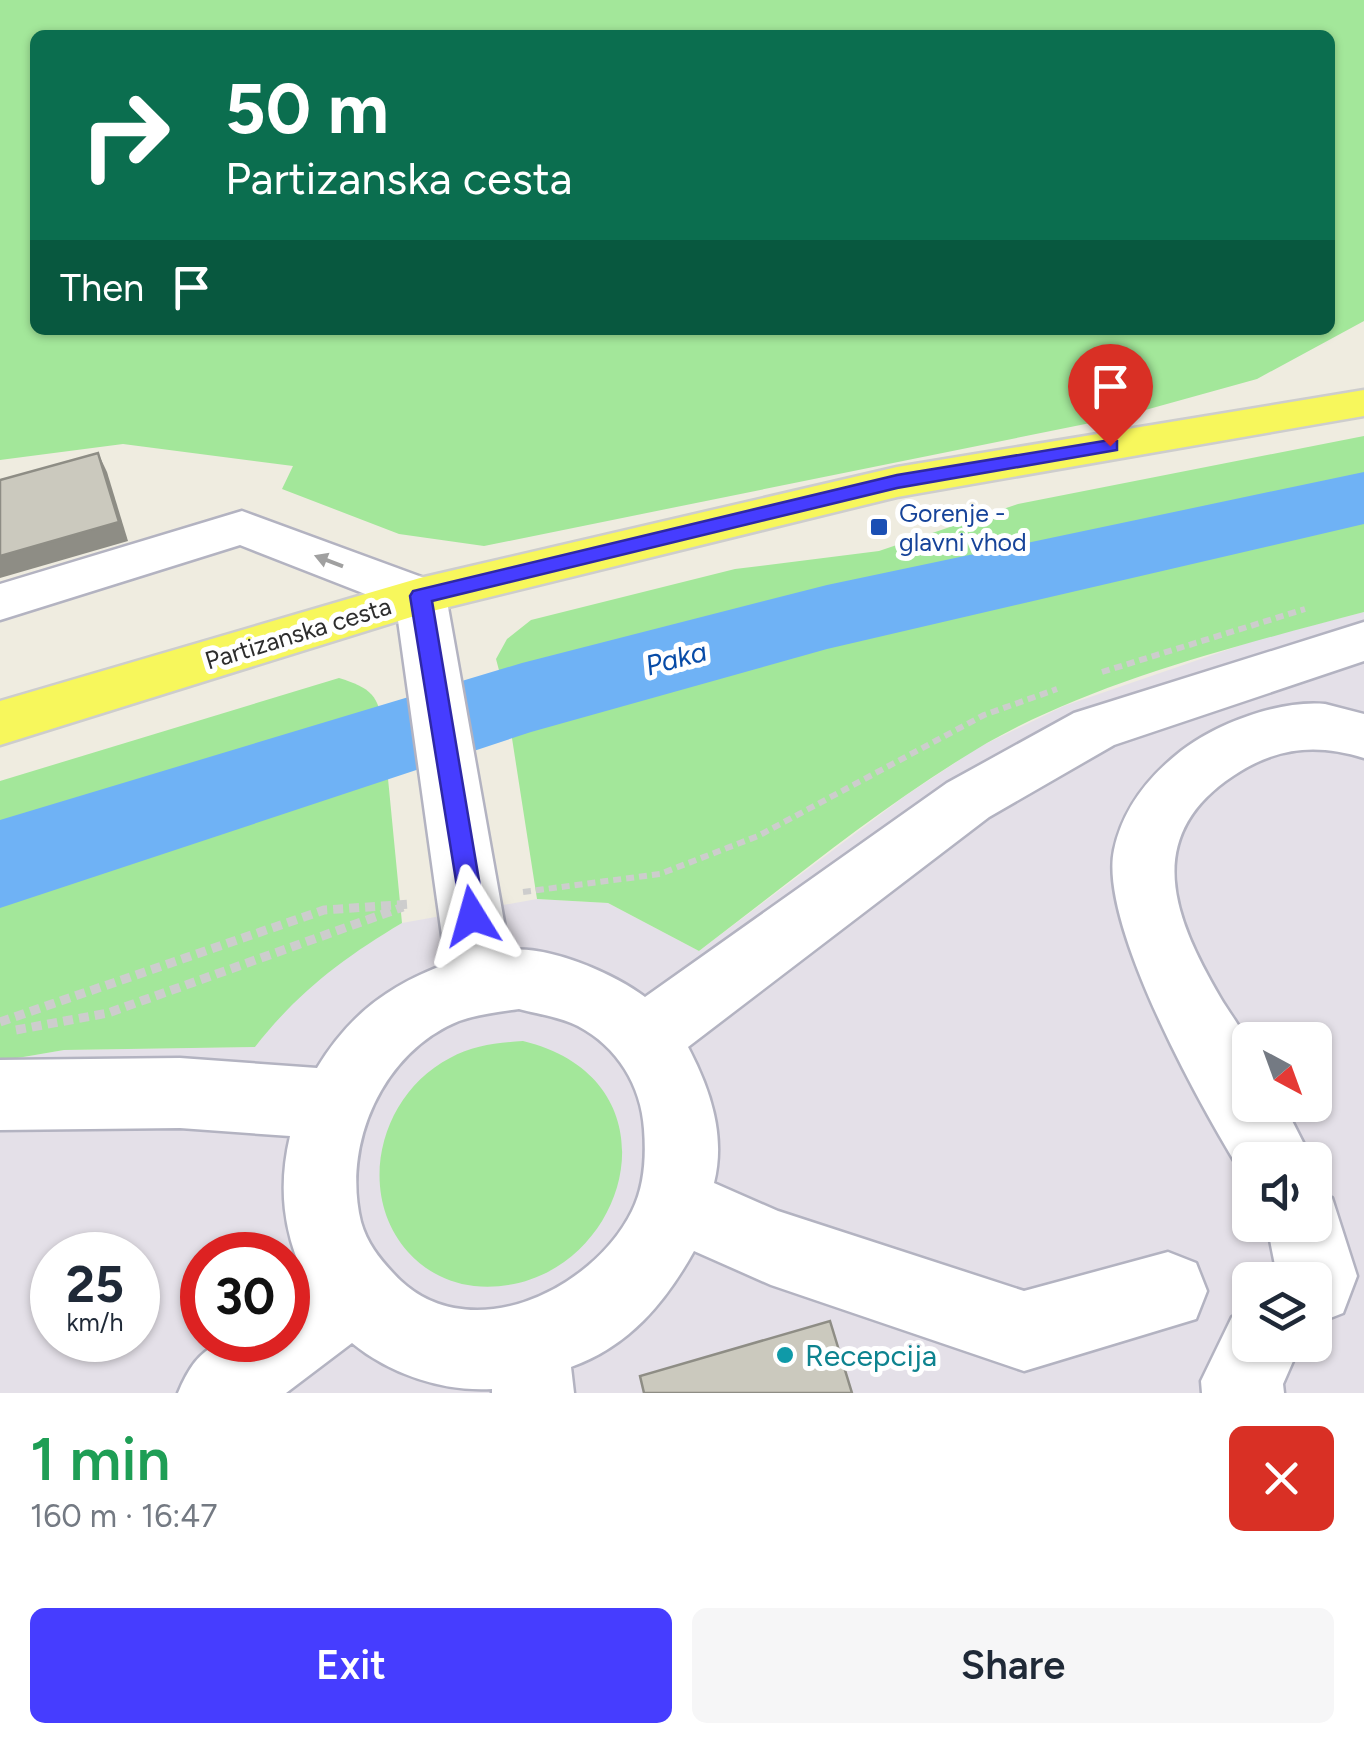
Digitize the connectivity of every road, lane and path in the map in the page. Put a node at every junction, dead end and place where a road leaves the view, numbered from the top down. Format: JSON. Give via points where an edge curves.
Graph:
{"nodes":[{"id":1,"x":1364,"y":403,"type":"edge"},
{"id":2,"x":420,"y":596,"type":"junction"},
{"id":3,"x":0,"y":602,"type":"edge"},
{"id":4,"x":1307,"y":608,"type":"dead end"},
{"id":5,"x":1364,"y":641,"type":"edge"},
{"id":6,"x":1085,"y":678,"type":"dead end"},
{"id":7,"x":1068,"y":684,"type":"dead end"},
{"id":8,"x":0,"y":723,"type":"edge"},
{"id":9,"x":1364,"y":736,"type":"edge"},
{"id":10,"x":536,"y":890,"type":"dead end"},
{"id":11,"x":482,"y":982,"type":"junction"},
{"id":12,"x":0,"y":1022,"type":"edge"},
{"id":13,"x":0,"y":1033,"type":"edge"},
{"id":14,"x":646,"y":1036,"type":"junction"},
{"id":15,"x":0,"y":1095,"type":"edge"},
{"id":16,"x":333,"y":1104,"type":"junction"},
{"id":17,"x":1265,"y":1142,"type":"edge"},
{"id":18,"x":676,"y":1204,"type":"junction"},
{"id":19,"x":1168,"y":1290,"type":"dead end"},
{"id":20,"x":354,"y":1293,"type":"junction"},
{"id":21,"x":1252,"y":1362,"type":"edge"},
{"id":22,"x":531,"y":1369,"type":"edge"},
{"id":23,"x":219,"y":1393,"type":"edge"},
{"id":24,"x":1243,"y":1393,"type":"edge"}],
"edges":[{"from":1,"to":2,"type":"main road","name":"Partizanska cesta","via":[[897,482]]},
{"from":2,"to":3,"type":"street","one_way":true,"via":[[242,528]]},
{"from":2,"to":8,"type":"main road","name":"Partizanska cesta"},
{"from":2,"to":11,"type":"street"},
{"from":4,"to":6,"type":"path"},
{"from":5,"to":14,"type":"street","via":[[1094,729],[968,800]]},
{"from":7,"to":10,"type":"path","via":[[984,715],[709,856],[660,874]]},
{"from":9,"to":17,"type":"street","via":[[1317,724],[1223,753],[1185,776],[1160,810],[1141,860],[1144,914]]},
{"from":11,"to":14,"type":"street","via":[[555,982],[589,993]]},
{"from":11,"to":16,"type":"street","via":[[437,998],[395,1024],[360,1060]]},
{"from":12,"to":13,"type":"path","via":[[324,910],[411,904],[108,1013]]},
{"from":14,"to":18,"type":"street","via":[[671,1080],[685,1130]]},
{"from":15,"to":16,"type":"street","via":[[180,1092]]},
{"from":16,"to":20,"type":"street","via":[[319,1152],[318,1202],[329,1250]]},
{"from":18,"to":19,"type":"street","via":[[771,1247],[1024,1332]]},
{"from":18,"to":22,"type":"street","via":[[646,1266],[622,1293],[562,1334]]},
{"from":20,"to":22,"type":"street","via":[[388,1324],[432,1344]]},
{"from":20,"to":23,"type":"street"},
{"from":21,"to":24,"type":"street"}]}
